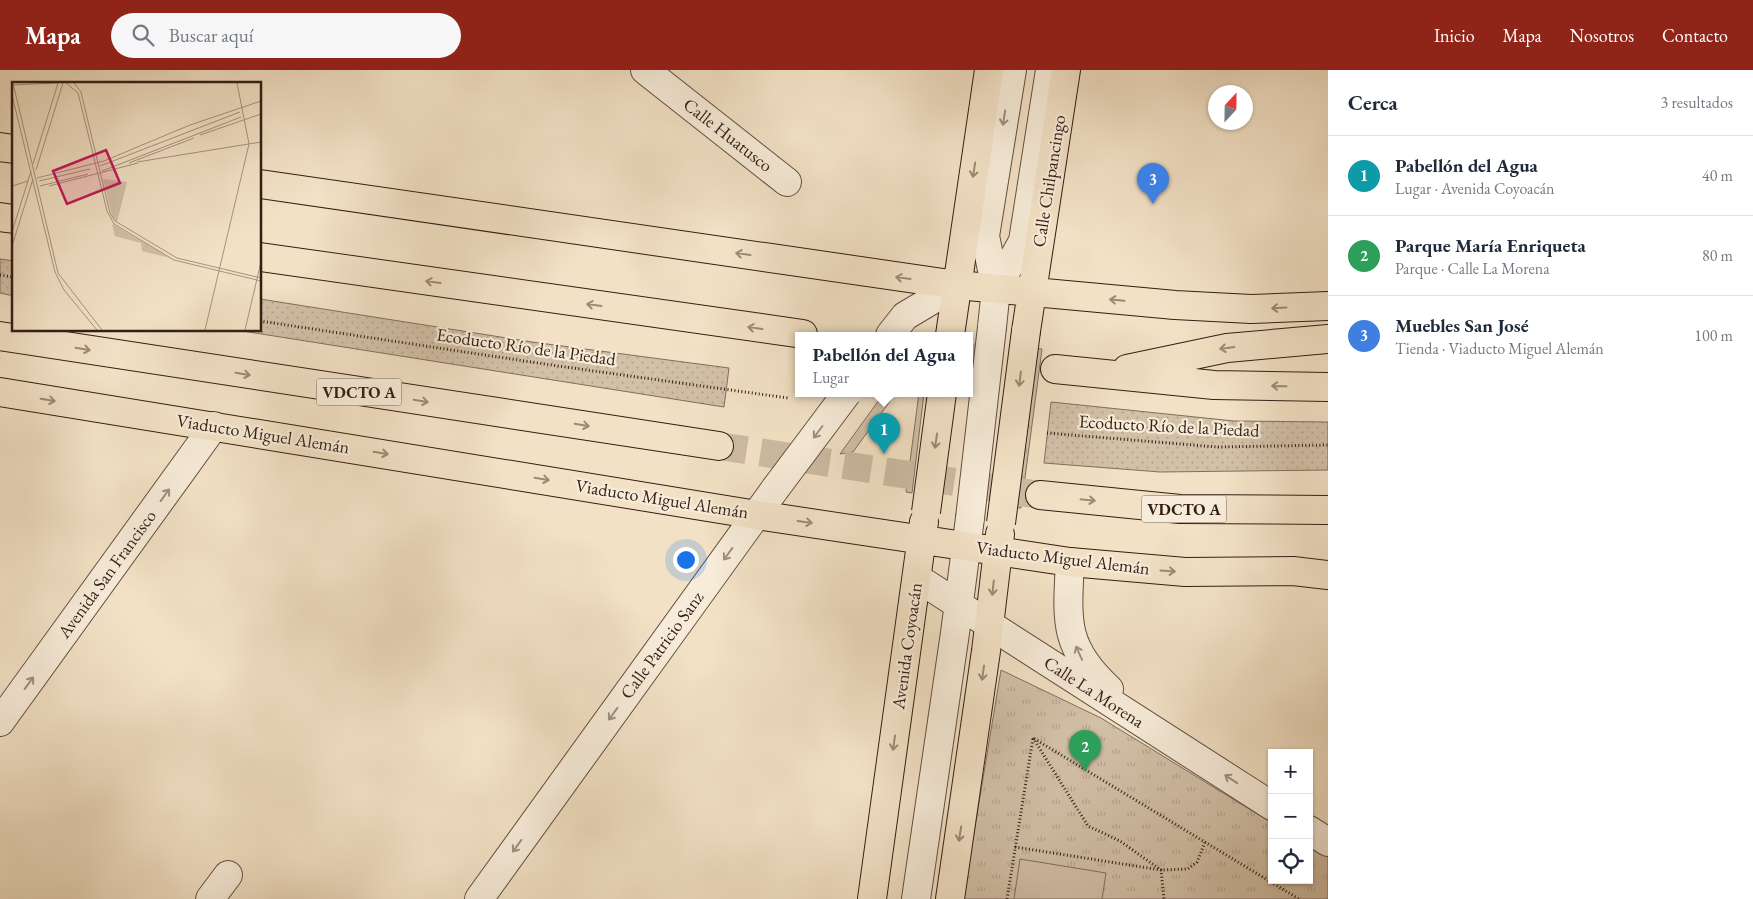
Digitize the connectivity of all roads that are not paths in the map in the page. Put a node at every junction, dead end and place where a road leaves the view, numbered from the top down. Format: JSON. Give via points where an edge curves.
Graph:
{"nodes":[{"id":1,"x":645,"y":70,"type":"edge"},
{"id":2,"x":989,"y":70,"type":"edge"},
{"id":3,"x":1012,"y":70,"type":"edge"},
{"id":4,"x":1050,"y":70,"type":"edge"},
{"id":5,"x":1066,"y":70,"type":"edge"},
{"id":6,"x":787,"y":182,"type":"dead end"},
{"id":7,"x":261,"y":184,"type":"edge"},
{"id":8,"x":261,"y":257,"type":"edge"},
{"id":9,"x":957,"y":286,"type":"junction"},
{"id":10,"x":996,"y":289,"type":"junction"},
{"id":11,"x":1032,"y":292,"type":"junction"},
{"id":12,"x":1328,"y":306,"type":"edge"},
{"id":13,"x":897,"y":325,"type":"edge"},
{"id":14,"x":951,"y":328,"type":"edge"},
{"id":15,"x":795,"y":333,"type":"edge"},
{"id":16,"x":0,"y":336,"type":"edge"},
{"id":17,"x":1328,"y":339,"type":"edge"},
{"id":18,"x":1055,"y":369,"type":"tunnel mouth"},
{"id":19,"x":1101,"y":375,"type":"junction"},
{"id":20,"x":1328,"y":387,"type":"edge"},
{"id":21,"x":0,"y":392,"type":"edge"},
{"id":22,"x":844,"y":397,"type":"edge"},
{"id":23,"x":941,"y":397,"type":"edge"},
{"id":24,"x":214,"y":426,"type":"junction"},
{"id":25,"x":718,"y":446,"type":"tunnel mouth"},
{"id":26,"x":1040,"y":495,"type":"tunnel mouth"},
{"id":27,"x":1263,"y":510,"type":"junction"},
{"id":28,"x":1328,"y":510,"type":"edge"},
{"id":29,"x":757,"y":515,"type":"junction"},
{"id":30,"x":1328,"y":526,"type":"edge"},
{"id":31,"x":922,"y":538,"type":"junction"},
{"id":32,"x":966,"y":546,"type":"junction"},
{"id":33,"x":998,"y":551,"type":"junction"},
{"id":34,"x":1070,"y":562,"type":"junction"},
{"id":35,"x":1328,"y":575,"type":"edge"},
{"id":36,"x":916,"y":578,"type":"junction"},
{"id":37,"x":959,"y":606,"type":"junction"},
{"id":38,"x":989,"y":625,"type":"junction"},
{"id":39,"x":0,"y":722,"type":"edge"},
{"id":40,"x":1148,"y":726,"type":"junction"},
{"id":41,"x":1268,"y":803,"type":"edge"},
{"id":42,"x":1313,"y":833,"type":"edge"},
{"id":43,"x":1328,"y":842,"type":"edge"},
{"id":44,"x":228,"y":875,"type":"dead end"},
{"id":45,"x":210,"y":899,"type":"edge"},
{"id":46,"x":479,"y":899,"type":"edge"},
{"id":47,"x":872,"y":899,"type":"edge"},
{"id":48,"x":916,"y":899,"type":"edge"},
{"id":49,"x":950,"y":899,"type":"edge"}],
"edges":[{"from":1,"to":6,"type":"street","name":"Calle Huatusco"},
{"from":2,"to":9,"type":"main road","one_way":true},
{"from":3,"to":10,"type":"street","one_way":true,"via":[[985,236]]},
{"from":4,"to":10,"type":"street","via":[[1023,241]]},
{"from":5,"to":11,"type":"main road","name":"Calle Chilpancingo"},
{"from":9,"to":7,"type":"main road","one_way":true},
{"from":15,"to":8,"type":"main road","one_way":true},
{"from":9,"to":10,"type":"main road"},
{"from":9,"to":13,"type":"street"},
{"from":9,"to":14,"type":"main road"},
{"from":10,"to":11,"type":"main road"},
{"from":10,"to":32,"type":"street","bridge":true},
{"from":12,"to":11,"type":"main road","one_way":true,"via":[[1242,309],[1175,306]]},
{"from":11,"to":33,"type":"main road","one_way":true,"bridge":true},
{"from":16,"to":25,"type":"main road","number":"VDCTO A","one_way":true},
{"from":17,"to":19,"type":"main road","one_way":true,"via":[[1226,348]]},
{"from":18,"to":19,"type":"main road"},
{"from":20,"to":19,"type":"main road","one_way":true,"via":[[1214,385]]},
{"from":21,"to":24,"type":"main road","name":"Viaducto Miguel Alemán","one_way":true},
{"from":22,"to":29,"type":"street","name":"Calle Patricio Sanz","one_way":true,"bridge":true},
{"from":23,"to":31,"type":"main road","name":"Avenida Coyoacán","one_way":true,"bridge":true},
{"from":24,"to":29,"type":"main road","name":"Viaducto Miguel Alemán","one_way":true},
{"from":39,"to":24,"type":"street","name":"Avenida San Francisco","one_way":true},
{"from":26,"to":27,"type":"main road","number":"VDCTO A","one_way":true,"via":[[1180,509]]},
{"from":27,"to":28,"type":"main road","number":"VDCTO A"},
{"from":27,"to":30,"type":"main road"},
{"from":29,"to":31,"type":"main road","name":"Viaducto Miguel Alemán","one_way":true},
{"from":29,"to":46,"type":"street","name":"Calle Patricio Sanz","one_way":true},
{"from":31,"to":32,"type":"main road","name":"Viaducto Miguel Alemán"},
{"from":31,"to":36,"type":"main road","name":"Avenida Coyoacán"},
{"from":32,"to":33,"type":"main road","name":"Viaducto Miguel Alemán"},
{"from":32,"to":37,"type":"street"},
{"from":33,"to":34,"type":"main road","name":"Viaducto Miguel Alemán"},
{"from":33,"to":38,"type":"main road","one_way":true},
{"from":34,"to":35,"type":"main road","name":"Viaducto Miguel Alemán","one_way":true,"via":[[1185,572],[1293,571]]},
{"from":40,"to":34,"type":"street","one_way":true,"via":[[1095,677],[1077,651],[1068,610]]},
{"from":36,"to":37,"type":"street","name":"Calle La Morena"},
{"from":36,"to":47,"type":"main road","name":"Avenida Coyoacán","one_way":true},
{"from":37,"to":38,"type":"street","name":"Calle La Morena"},
{"from":37,"to":48,"type":"street"},
{"from":38,"to":40,"type":"street","name":"Calle La Morena"},
{"from":38,"to":49,"type":"main road","one_way":true},
{"from":41,"to":40,"type":"street","name":"Calle La Morena","one_way":true},
{"from":42,"to":43,"type":"street"},
{"from":44,"to":45,"type":"street"}]}
